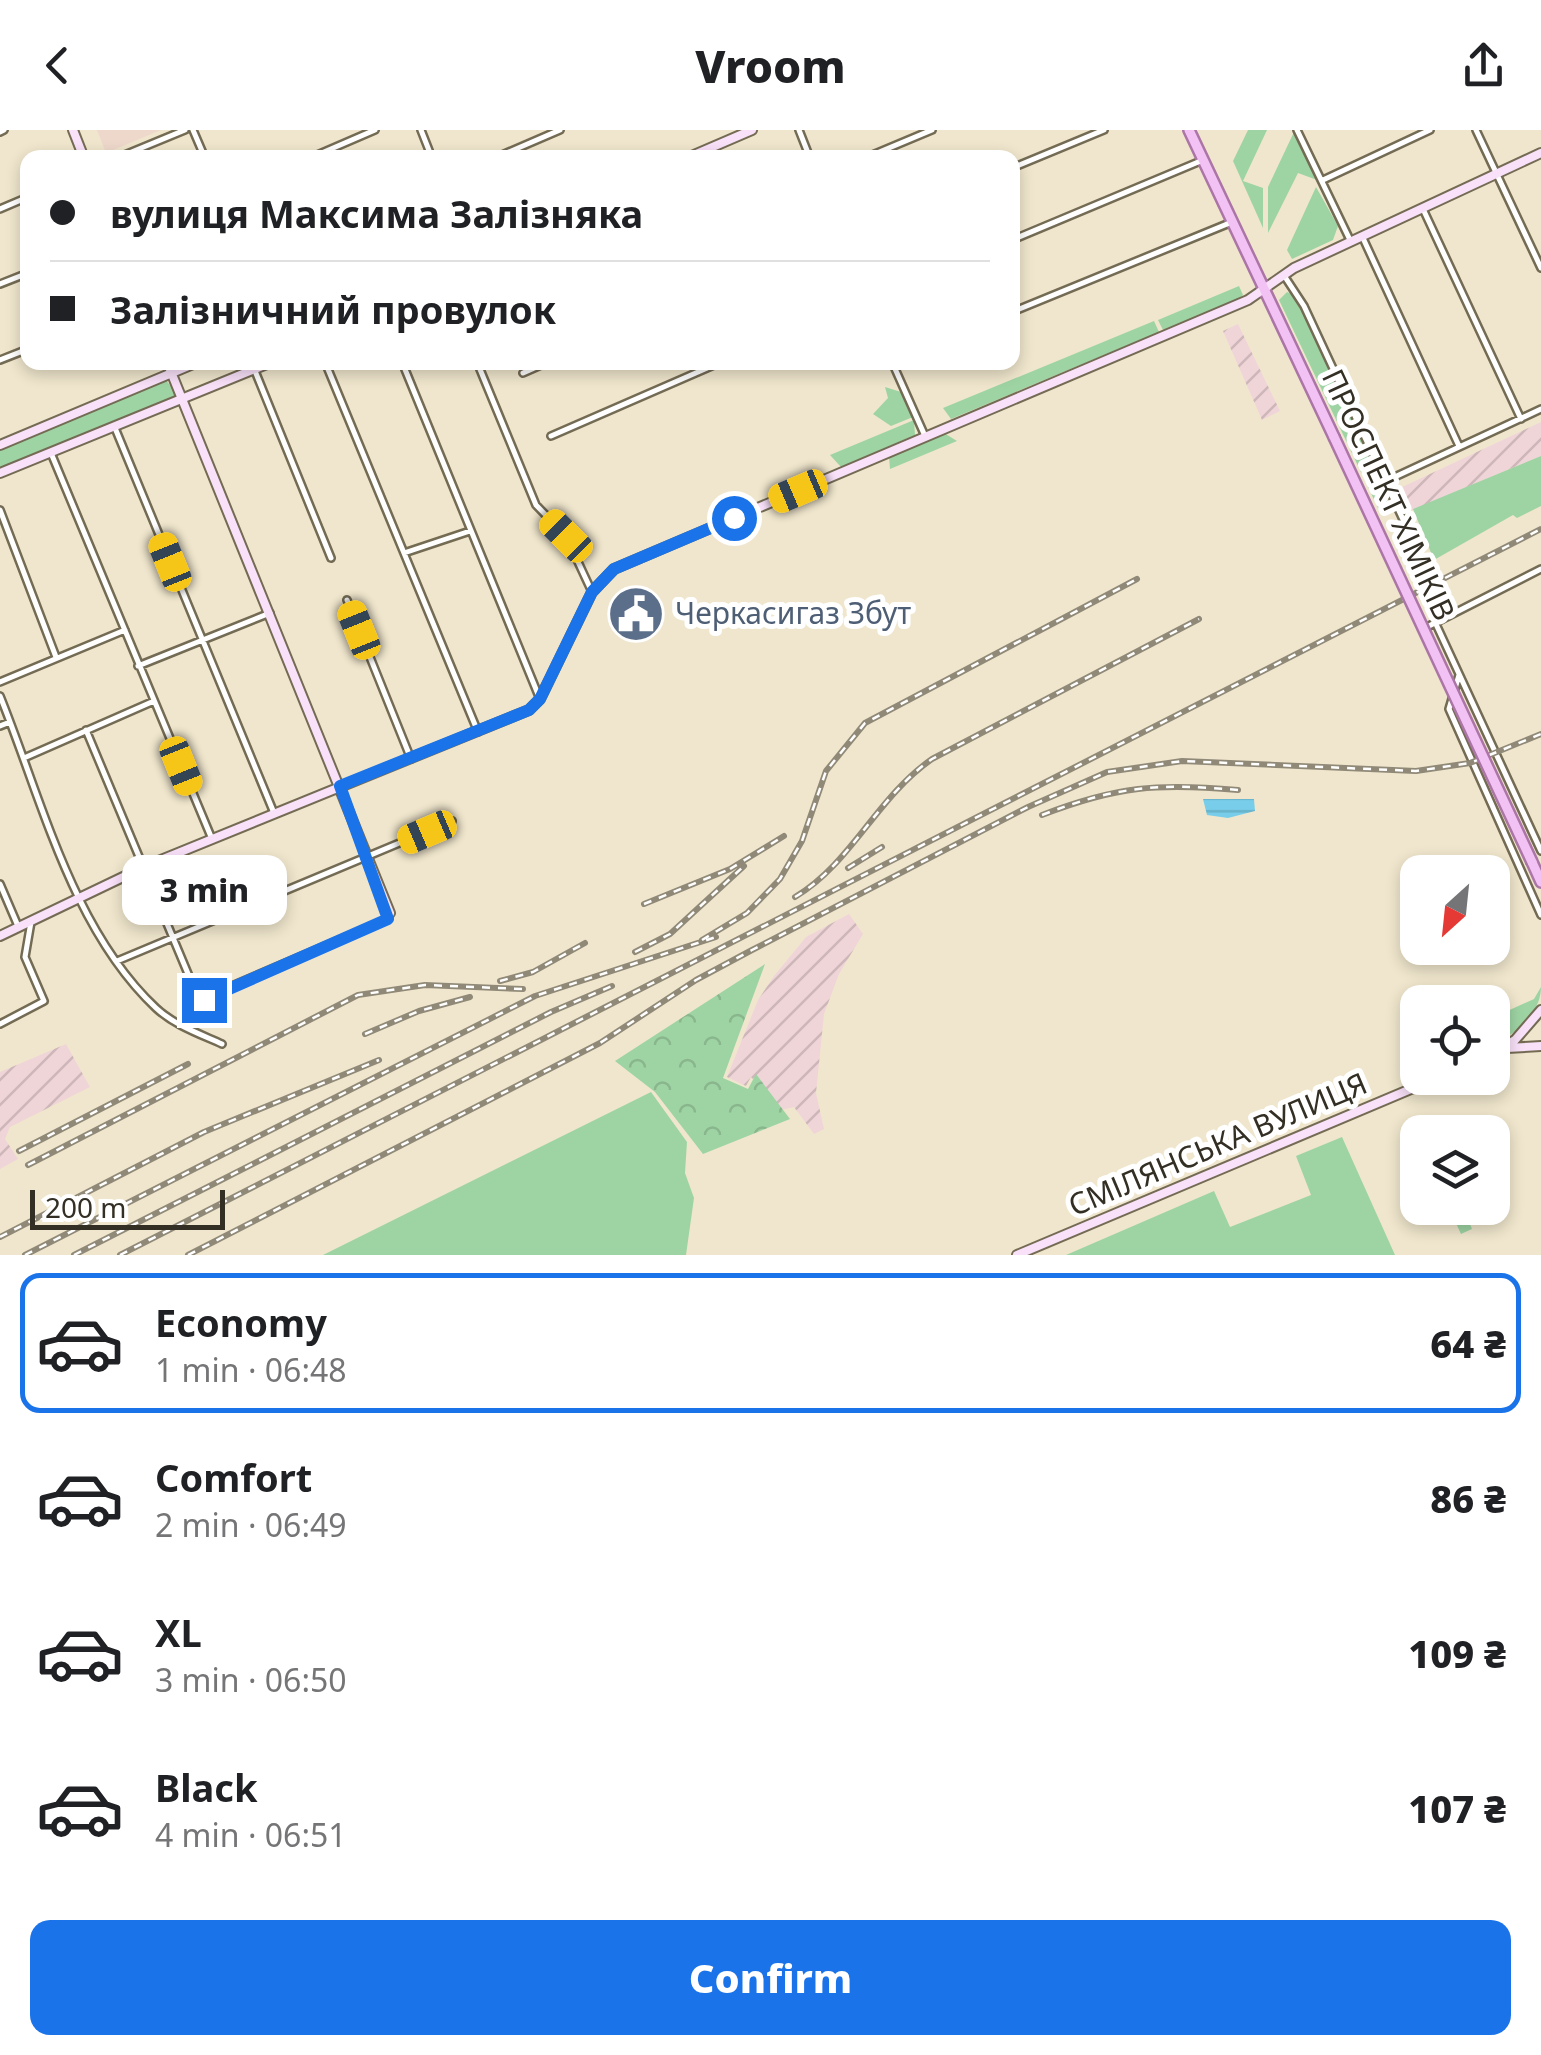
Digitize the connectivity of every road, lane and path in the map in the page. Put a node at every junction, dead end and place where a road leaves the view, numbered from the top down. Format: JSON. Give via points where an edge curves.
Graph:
{"nodes":[{"id":1,"x":185,"y":130,"type":"edge"},
{"id":2,"x":376,"y":130,"type":"edge"},
{"id":3,"x":560,"y":130,"type":"edge"},
{"id":4,"x":752,"y":130,"type":"edge"},
{"id":5,"x":932,"y":130,"type":"edge"},
{"id":6,"x":1104,"y":130,"type":"edge"},
{"id":7,"x":1189,"y":130,"type":"edge"},
{"id":8,"x":1296,"y":130,"type":"edge"},
{"id":9,"x":1430,"y":130,"type":"edge"},
{"id":10,"x":1476,"y":130,"type":"edge"},
{"id":11,"x":136,"y":150,"type":"edge"},
{"id":12,"x":329,"y":150,"type":"edge"},
{"id":13,"x":513,"y":150,"type":"edge"},
{"id":14,"x":706,"y":150,"type":"edge"},
{"id":15,"x":884,"y":150,"type":"edge"},
{"id":16,"x":1541,"y":153,"type":"edge"},
{"id":17,"x":1203,"y":160,"type":"junction"},
{"id":18,"x":1020,"y":165,"type":"edge"},
{"id":19,"x":1497,"y":175,"type":"junction"},
{"id":20,"x":1323,"y":180,"type":"junction"},
{"id":21,"x":1423,"y":208,"type":"junction"},
{"id":22,"x":1232,"y":222,"type":"junction"},
{"id":23,"x":1362,"y":236,"type":"junction"},
{"id":24,"x":1020,"y":237,"type":"edge"},
{"id":25,"x":1352,"y":242,"type":"junction"},
{"id":26,"x":1541,"y":268,"type":"edge"},
{"id":27,"x":1284,"y":276,"type":"junction"},
{"id":28,"x":1265,"y":292,"type":"junction"},
{"id":29,"x":1020,"y":309,"type":"edge"},
{"id":30,"x":171,"y":370,"type":"edge"},
{"id":31,"x":179,"y":370,"type":"edge"},
{"id":32,"x":254,"y":370,"type":"joint"},
{"id":33,"x":328,"y":370,"type":"edge"},
{"id":34,"x":405,"y":370,"type":"edge"},
{"id":35,"x":480,"y":370,"type":"edge"},
{"id":36,"x":531,"y":370,"type":"edge"},
{"id":37,"x":703,"y":370,"type":"edge"},
{"id":38,"x":896,"y":370,"type":"edge"},
{"id":39,"x":172,"y":373,"type":"junction"},
{"id":40,"x":524,"y":373,"type":"dead end"},
{"id":41,"x":183,"y":400,"type":"junction"},
{"id":42,"x":1541,"y":409,"type":"edge"},
{"id":43,"x":1521,"y":419,"type":"junction"},
{"id":44,"x":115,"y":426,"type":"junction"},
{"id":45,"x":551,"y":436,"type":"dead end"},
{"id":46,"x":925,"y":436,"type":"junction"},
{"id":47,"x":0,"y":445,"type":"edge"},
{"id":48,"x":1459,"y":446,"type":"junction"},
{"id":49,"x":51,"y":453,"type":"junction"},
{"id":50,"x":0,"y":474,"type":"edge"},
{"id":51,"x":1386,"y":481,"type":"junction"},
{"id":52,"x":0,"y":510,"type":"edge"},
{"id":53,"x":470,"y":531,"type":"junction"},
{"id":54,"x":1413,"y":541,"type":"dead end"},
{"id":55,"x":404,"y":554,"type":"junction"},
{"id":56,"x":331,"y":558,"type":"dead end"},
{"id":57,"x":1541,"y":569,"type":"edge"},
{"id":58,"x":592,"y":592,"type":"junction"},
{"id":59,"x":346,"y":600,"type":"dead end"},
{"id":60,"x":270,"y":613,"type":"junction"},
{"id":61,"x":1435,"y":622,"type":"junction"},
{"id":62,"x":125,"y":630,"type":"junction"},
{"id":63,"x":204,"y":640,"type":"junction"},
{"id":64,"x":1444,"y":642,"type":"junction"},
{"id":65,"x":1430,"y":651,"type":"junction"},
{"id":66,"x":56,"y":657,"type":"junction"},
{"id":67,"x":138,"y":666,"type":"junction"},
{"id":68,"x":1459,"y":675,"type":"junction"},
{"id":69,"x":0,"y":682,"type":"edge"},
{"id":70,"x":0,"y":696,"type":"edge"},
{"id":71,"x":1452,"y":698,"type":"junction"},
{"id":72,"x":540,"y":699,"type":"junction"},
{"id":73,"x":154,"y":701,"type":"junction"},
{"id":74,"x":10,"y":722,"type":"junction"},
{"id":75,"x":0,"y":726,"type":"edge"},
{"id":76,"x":86,"y":730,"type":"junction"},
{"id":77,"x":478,"y":732,"type":"junction"},
{"id":78,"x":24,"y":758,"type":"junction"},
{"id":79,"x":411,"y":759,"type":"junction"},
{"id":80,"x":340,"y":786,"type":"junction"},
{"id":81,"x":274,"y":813,"type":"junction"},
{"id":82,"x":1526,"y":819,"type":"junction"},
{"id":83,"x":452,"y":821,"type":"dead end"},
{"id":84,"x":1502,"y":832,"type":"junction"},
{"id":85,"x":212,"y":839,"type":"junction"},
{"id":86,"x":1541,"y":851,"type":"edge"},
{"id":87,"x":368,"y":856,"type":"junction"},
{"id":88,"x":146,"y":866,"type":"junction"},
{"id":89,"x":1541,"y":882,"type":"edge"},
{"id":90,"x":0,"y":884,"type":"edge"},
{"id":91,"x":79,"y":896,"type":"junction"},
{"id":92,"x":390,"y":913,"type":"joint"},
{"id":93,"x":1541,"y":915,"type":"edge"},
{"id":94,"x":31,"y":919,"type":"junction"},
{"id":95,"x":18,"y":926,"type":"junction"},
{"id":96,"x":173,"y":935,"type":"junction"},
{"id":97,"x":0,"y":936,"type":"edge"},
{"id":98,"x":117,"y":960,"type":"junction"},
{"id":99,"x":1541,"y":1010,"type":"edge"},
{"id":100,"x":0,"y":1024,"type":"edge"},
{"id":101,"x":1510,"y":1041,"type":"edge"},
{"id":102,"x":222,"y":1044,"type":"dead end"},
{"id":103,"x":1541,"y":1046,"type":"edge"},
{"id":104,"x":1510,"y":1048,"type":"edge"},
{"id":105,"x":1400,"y":1094,"type":"edge"},
{"id":106,"x":1016,"y":1255,"type":"edge"}],
"edges":[{"from":1,"to":11,"type":"street"},
{"from":2,"to":12,"type":"street"},
{"from":3,"to":13,"type":"street"},
{"from":4,"to":14,"type":"main road"},
{"from":5,"to":15,"type":"street"},
{"from":6,"to":18,"type":"street"},
{"from":7,"to":17,"type":"main road","name":"ПРОСПЕКТ ХІМІКІВ"},
{"from":8,"to":20,"type":"street"},
{"from":9,"to":20,"type":"street"},
{"from":10,"to":19,"type":"street"},
{"from":16,"to":19,"type":"main road"},
{"from":17,"to":22,"type":"main road","name":"ПРОСПЕКТ ХІМІКІВ"},
{"from":17,"to":24,"type":"street"},
{"from":19,"to":21,"type":"main road"},
{"from":19,"to":26,"type":"street"},
{"from":20,"to":25,"type":"street"},
{"from":21,"to":23,"type":"main road"},
{"from":21,"to":43,"type":"street"},
{"from":22,"to":28,"type":"main road","name":"ПРОСПЕКТ ХІМІКІВ"},
{"from":22,"to":29,"type":"street"},
{"from":23,"to":25,"type":"main road"},
{"from":23,"to":48,"type":"street"},
{"from":25,"to":27,"type":"main road"},
{"from":27,"to":28,"type":"main road"},
{"from":27,"to":51,"type":"street","name":"ПРОСПЕКТ ХІМІКІВ"},
{"from":28,"to":46,"type":"main road"},
{"from":28,"to":89,"type":"main road","name":"ПРОСПЕКТ ХІМІКІВ","bridge":true},
{"from":30,"to":39,"type":"main road"},
{"from":31,"to":39,"type":"main road"},
{"from":32,"to":41,"type":"main road"},
{"from":32,"to":56,"type":"street"},
{"from":33,"to":55,"type":"street"},
{"from":34,"to":53,"type":"street"},
{"from":35,"to":58,"type":"street","via":[[536,505],[566,536]]},
{"from":36,"to":40,"type":"street"},
{"from":37,"to":45,"type":"street"},
{"from":38,"to":46,"type":"street"},
{"from":39,"to":41,"type":"main road"},
{"from":39,"to":47,"type":"main road"},
{"from":41,"to":44,"type":"main road"},
{"from":41,"to":60,"type":"main road"},
{"from":42,"to":43,"type":"street"},
{"from":43,"to":48,"type":"street"},
{"from":44,"to":49,"type":"main road"},
{"from":44,"to":63,"type":"street"},
{"from":46,"to":58,"type":"main road","via":[[632,560]]},
{"from":48,"to":51,"type":"street"},
{"from":49,"to":50,"type":"main road"},
{"from":49,"to":62,"type":"street"},
{"from":51,"to":54,"type":"street","name":"ПРОСПЕКТ ХІМІКІВ"},
{"from":52,"to":66,"type":"street"},
{"from":53,"to":55,"type":"street"},
{"from":53,"to":72,"type":"street"},
{"from":55,"to":77,"type":"street"},
{"from":57,"to":61,"type":"street"},
{"from":58,"to":72,"type":"main road"},
{"from":59,"to":79,"type":"street"},
{"from":60,"to":63,"type":"street"},
{"from":60,"to":80,"type":"main road"},
{"from":61,"to":64,"type":"street"},
{"from":61,"to":65,"type":"street","via":[[1420,630]]},
{"from":62,"to":66,"type":"street"},
{"from":62,"to":67,"type":"street"},
{"from":63,"to":67,"type":"street"},
{"from":63,"to":81,"type":"street"},
{"from":64,"to":65,"type":"street"},
{"from":64,"to":68,"type":"street"},
{"from":65,"to":71,"type":"street"},
{"from":66,"to":69,"type":"street"},
{"from":67,"to":73,"type":"street"},
{"from":68,"to":71,"type":"street"},
{"from":68,"to":82,"type":"street"},
{"from":70,"to":74,"type":"street"},
{"from":71,"to":84,"type":"street","via":[[1448,709]]},
{"from":72,"to":77,"type":"main road"},
{"from":73,"to":76,"type":"street"},
{"from":73,"to":85,"type":"street"},
{"from":74,"to":75,"type":"street"},
{"from":74,"to":78,"type":"street"},
{"from":76,"to":78,"type":"street"},
{"from":76,"to":88,"type":"street"},
{"from":77,"to":79,"type":"main road"},
{"from":78,"to":91,"type":"street"},
{"from":79,"to":80,"type":"main road"},
{"from":80,"to":81,"type":"main road"},
{"from":80,"to":87,"type":"main road"},
{"from":81,"to":85,"type":"main road"},
{"from":82,"to":84,"type":"street"},
{"from":82,"to":86,"type":"street"},
{"from":83,"to":87,"type":"street"},
{"from":84,"to":93,"type":"street"},
{"from":85,"to":88,"type":"main road"},
{"from":87,"to":92,"type":"main road"},
{"from":87,"to":96,"type":"street"},
{"from":88,"to":91,"type":"main road"},
{"from":88,"to":96,"type":"street"},
{"from":90,"to":95,"type":"street"},
{"from":91,"to":94,"type":"main road"},
{"from":91,"to":98,"type":"street"},
{"from":92,"to":96,"type":"street","via":[[201,1000]]},
{"from":94,"to":95,"type":"main road"},
{"from":94,"to":100,"type":"street","via":[[25,956],[44,1002]]},
{"from":95,"to":97,"type":"main road"},
{"from":96,"to":98,"type":"street"},
{"from":98,"to":102,"type":"street","via":[[158,1010]]},
{"from":99,"to":101,"type":"main road"},
{"from":103,"to":104,"type":"main road"},
{"from":105,"to":106,"type":"main road","name":"СМІЛЯНСЬКА ВУЛИЦЯ"}]}
